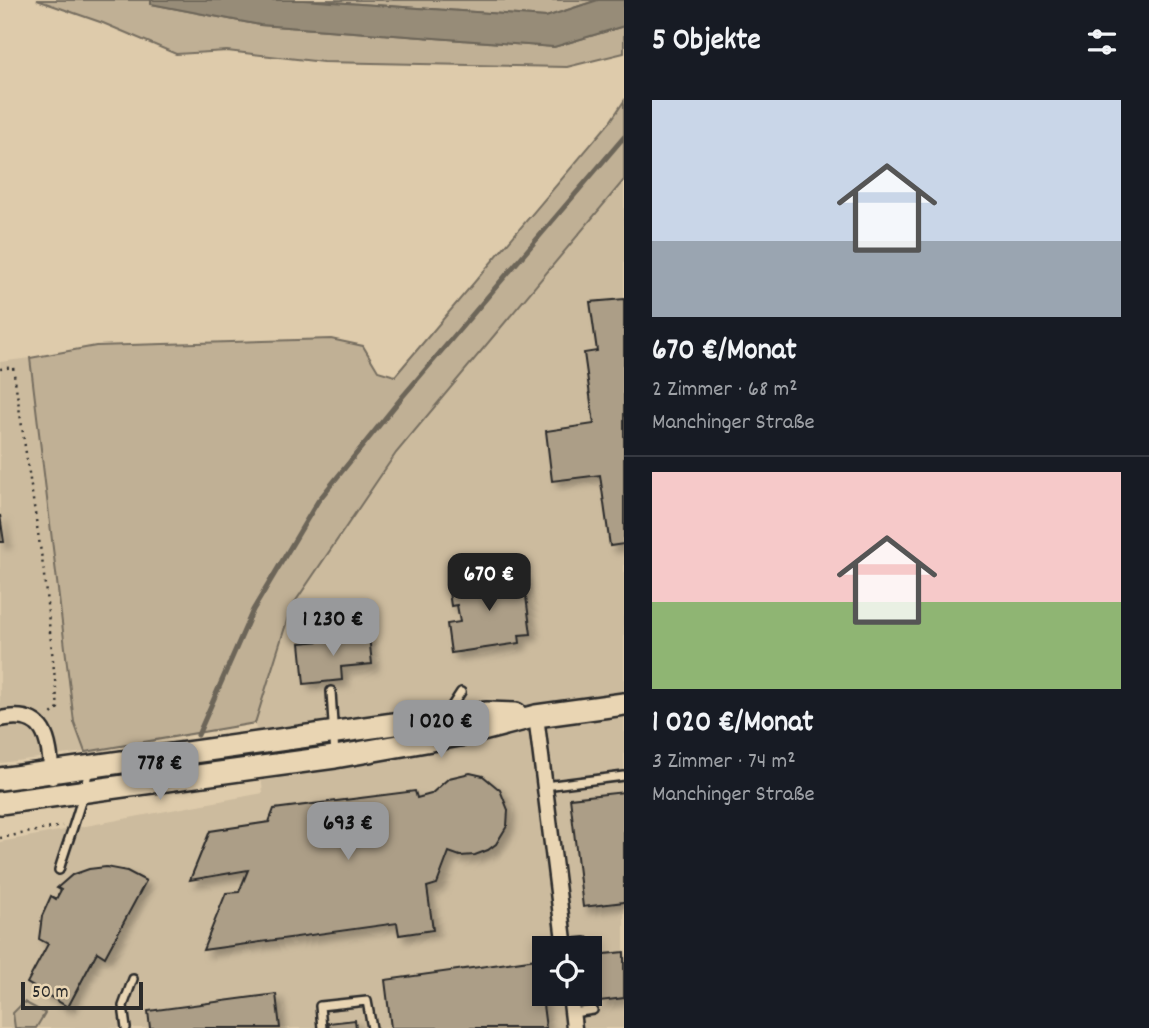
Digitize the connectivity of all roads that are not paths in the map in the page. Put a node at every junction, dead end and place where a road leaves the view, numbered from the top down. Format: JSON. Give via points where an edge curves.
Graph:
{"nodes":[{"id":1,"x":331,"y":691,"type":"dead end"},
{"id":2,"x":461,"y":692,"type":"dead end"},
{"id":3,"x":624,"y":704,"type":"edge"},
{"id":4,"x":536,"y":716,"type":"junction"},
{"id":5,"x":444,"y":717,"type":"junction"},
{"id":6,"x":0,"y":719,"type":"edge"},
{"id":7,"x":334,"y":733,"type":"junction"},
{"id":8,"x":335,"y":757,"type":"junction"},
{"id":9,"x":89,"y":768,"type":"junction"},
{"id":10,"x":51,"y":772,"type":"junction"},
{"id":11,"x":624,"y":776,"type":"edge"},
{"id":12,"x":0,"y":779,"type":"edge"},
{"id":13,"x":545,"y":786,"type":"junction"},
{"id":14,"x":85,"y":791,"type":"junction"},
{"id":15,"x":53,"y":796,"type":"junction"},
{"id":16,"x":0,"y":803,"type":"edge"},
{"id":17,"x":59,"y":870,"type":"dead end"},
{"id":18,"x":563,"y":936,"type":"edge"},
{"id":19,"x":133,"y":979,"type":"dead end"},
{"id":20,"x":572,"y":1006,"type":"edge"},
{"id":21,"x":593,"y":1010,"type":"dead end"},
{"id":22,"x":573,"y":1013,"type":"junction"},
{"id":23,"x":126,"y":1028,"type":"edge"},
{"id":24,"x":322,"y":1028,"type":"edge"},
{"id":25,"x":372,"y":1028,"type":"edge"},
{"id":26,"x":574,"y":1028,"type":"edge"}],
"edges":[{"from":1,"to":7,"type":"lane"},
{"from":2,"to":5,"type":"lane"},
{"from":3,"to":4,"type":"main road"},
{"from":4,"to":5,"type":"main road"},
{"from":4,"to":8,"type":"main road","via":[[471,733]]},
{"from":4,"to":13,"type":"street"},
{"from":5,"to":7,"type":"main road"},
{"from":6,"to":10,"type":"street","via":[[25,717],[39,725],[51,752]]},
{"from":7,"to":8,"type":"lane"},
{"from":7,"to":9,"type":"main road"},
{"from":8,"to":14,"type":"main road"},
{"from":9,"to":10,"type":"main road"},
{"from":9,"to":14,"type":"lane"},
{"from":10,"to":12,"type":"main road"},
{"from":10,"to":15,"type":"street"},
{"from":11,"to":13,"type":"lane"},
{"from":13,"to":18,"type":"street"},
{"from":14,"to":15,"type":"main road"},
{"from":14,"to":17,"type":"lane"},
{"from":15,"to":16,"type":"main road"},
{"from":19,"to":23,"type":"lane","via":[[123,1006]]},
{"from":20,"to":22,"type":"street"},
{"from":21,"to":22,"type":"lane"},
{"from":22,"to":26,"type":"street"},
{"from":24,"to":25,"type":"lane","via":[[320,1006],[368,1001]]}]}
